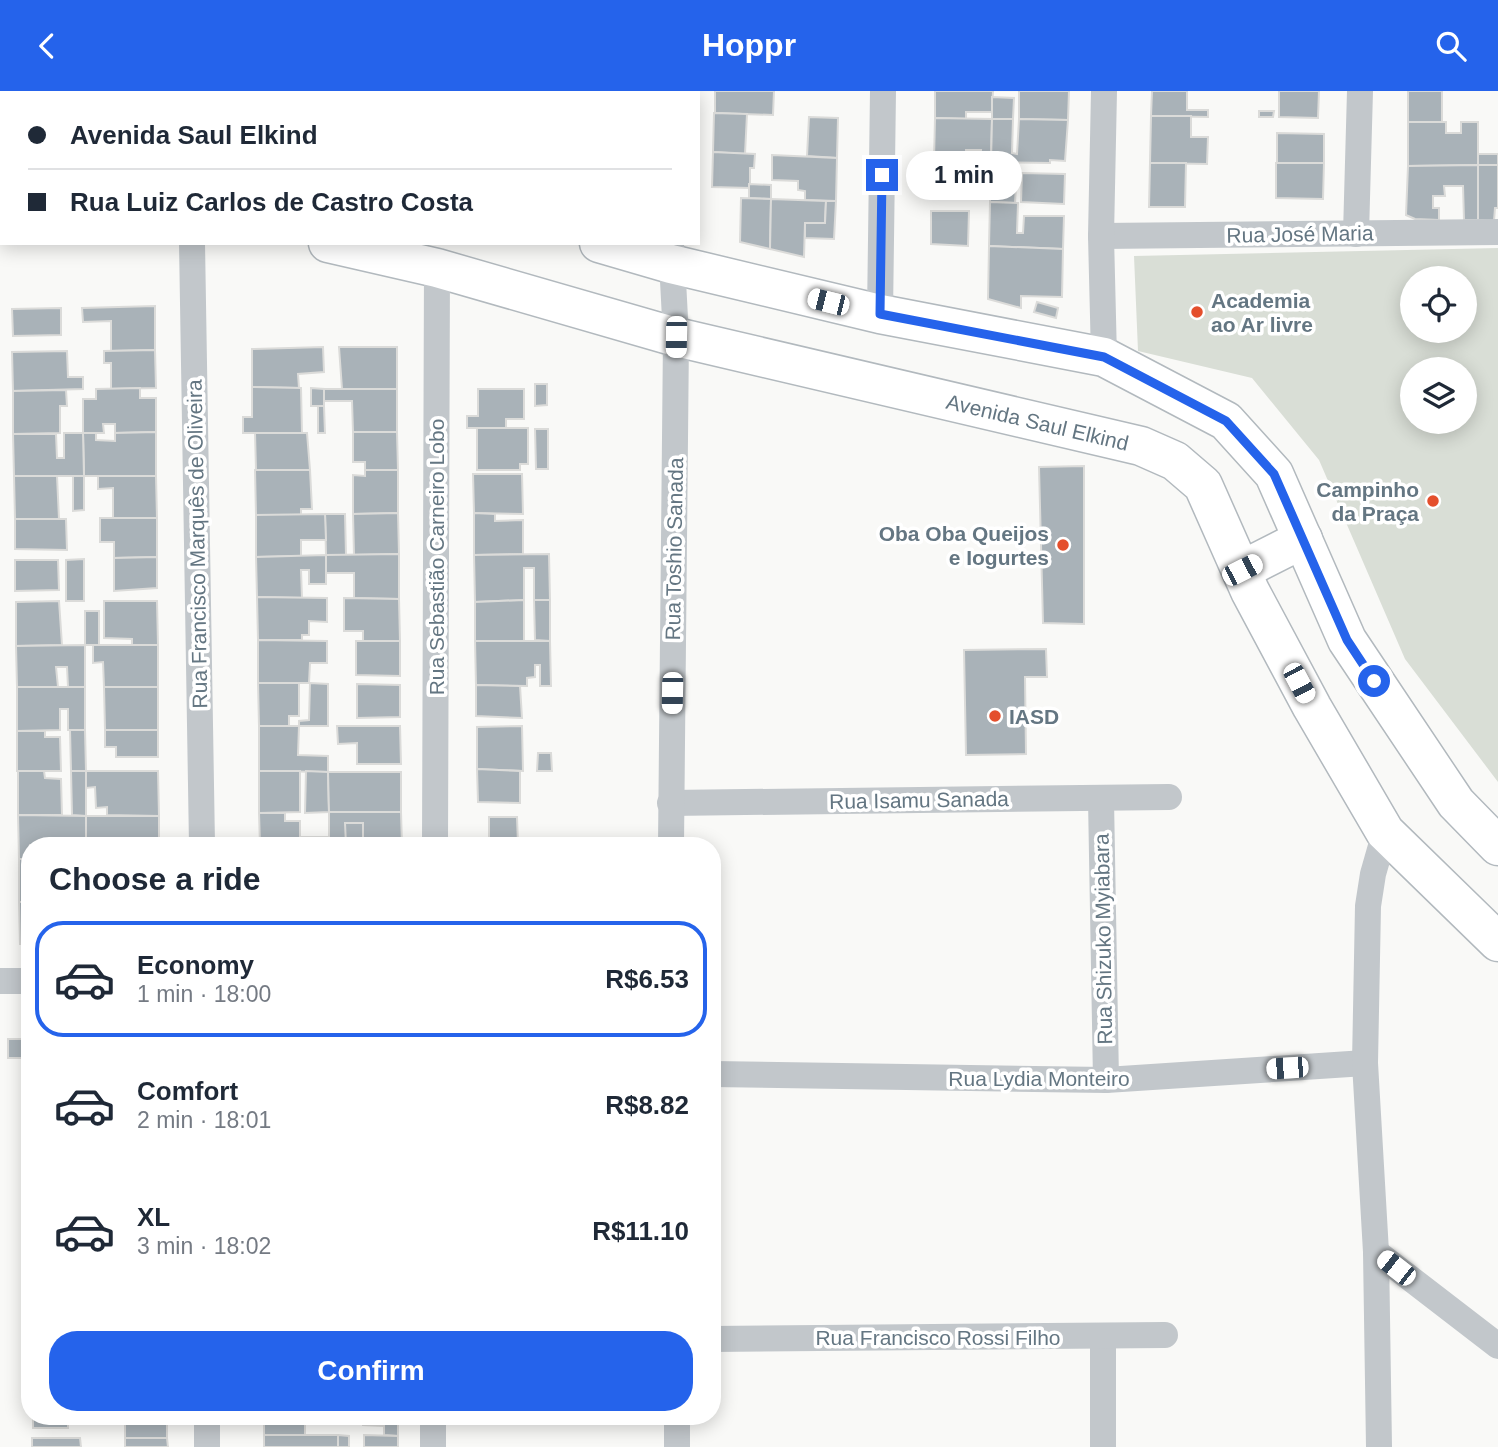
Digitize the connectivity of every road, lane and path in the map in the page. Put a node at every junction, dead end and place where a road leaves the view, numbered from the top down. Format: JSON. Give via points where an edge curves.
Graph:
{"nodes":[{"id":1,"x":883,"y":91,"type":"edge"},
{"id":2,"x":1104,"y":91,"type":"edge"},
{"id":3,"x":1360,"y":91,"type":"edge"},
{"id":4,"x":1498,"y":232,"type":"edge"},
{"id":5,"x":1356,"y":234,"type":"junction"},
{"id":6,"x":1101,"y":236,"type":"junction"},
{"id":7,"x":192,"y":245,"type":"edge"},
{"id":8,"x":337,"y":245,"type":"edge"},
{"id":9,"x":612,"y":245,"type":"edge"},
{"id":10,"x":671,"y":254,"type":"edge"},
{"id":11,"x":437,"y":268,"type":"junction"},
{"id":12,"x":880,"y":314,"type":"junction"},
{"id":13,"x":676,"y":337,"type":"junction"},
{"id":14,"x":1104,"y":357,"type":"junction"},
{"id":15,"x":1303,"y":539,"type":"junction"},
{"id":16,"x":1242,"y":570,"type":"junction"},
{"id":17,"x":1169,"y":797,"type":"dead end"},
{"id":18,"x":1101,"y":799,"type":"junction"},
{"id":19,"x":670,"y":803,"type":"junction"},
{"id":20,"x":1385,"y":832,"type":"junction"},
{"id":21,"x":202,"y":837,"type":"edge"},
{"id":22,"x":435,"y":837,"type":"edge"},
{"id":23,"x":671,"y":837,"type":"edge"},
{"id":24,"x":1498,"y":846,"type":"edge"},
{"id":25,"x":1498,"y":942,"type":"edge"},
{"id":26,"x":0,"y":981,"type":"edge"},
{"id":27,"x":21,"y":981,"type":"edge"},
{"id":28,"x":1365,"y":1063,"type":"junction"},
{"id":29,"x":721,"y":1074,"type":"edge"},
{"id":30,"x":1106,"y":1080,"type":"junction"},
{"id":31,"x":1376,"y":1252,"type":"junction"},
{"id":32,"x":1165,"y":1335,"type":"dead end"},
{"id":33,"x":1103,"y":1336,"type":"junction"},
{"id":34,"x":721,"y":1339,"type":"edge"},
{"id":35,"x":1498,"y":1346,"type":"edge"},
{"id":36,"x":207,"y":1425,"type":"edge"},
{"id":37,"x":433,"y":1425,"type":"edge"},
{"id":38,"x":677,"y":1425,"type":"edge"},
{"id":39,"x":207,"y":1447,"type":"edge"},
{"id":40,"x":433,"y":1447,"type":"edge"},
{"id":41,"x":677,"y":1447,"type":"edge"},
{"id":42,"x":1104,"y":1447,"type":"edge"},
{"id":43,"x":1379,"y":1447,"type":"edge"}],
"edges":[{"from":1,"to":12,"type":"street"},
{"from":2,"to":6,"type":"street"},
{"from":3,"to":5,"type":"street"},
{"from":4,"to":5,"type":"street","name":"Rua José Maria"},
{"from":5,"to":6,"type":"street","name":"Rua José Maria"},
{"from":6,"to":14,"type":"street"},
{"from":7,"to":21,"type":"street","name":"Rua Francisco Marquês de Oliveira"},
{"from":8,"to":11,"type":"main road","name":"Avenida Saul Elkind"},
{"from":9,"to":10,"type":"main road"},
{"from":10,"to":12,"type":"main road"},
{"from":10,"to":13,"type":"street","name":"Rua Toshio Sanada"},
{"from":11,"to":13,"type":"main road","name":"Avenida Saul Elkind"},
{"from":11,"to":22,"type":"street","name":"Rua Sebastião Carneiro Lobo"},
{"from":12,"to":14,"type":"main road"},
{"from":13,"to":16,"type":"main road","name":"Avenida Saul Elkind","via":[[1141,446],[1175,461],[1203,485]]},
{"from":13,"to":19,"type":"street","name":"Rua Toshio Sanada"},
{"from":14,"to":15,"type":"main road","via":[[1226,421],[1274,474]]},
{"from":15,"to":16,"type":"main road"},
{"from":15,"to":24,"type":"main road","via":[[1347,640],[1456,803]]},
{"from":16,"to":20,"type":"main road","name":"Avenida Saul Elkind","via":[[1312,707]]},
{"from":17,"to":18,"type":"street","name":"Rua Isamu Sanada"},
{"from":18,"to":19,"type":"street","name":"Rua Isamu Sanada"},
{"from":18,"to":30,"type":"street","name":"Rua Shizuko Myiabara"},
{"from":19,"to":23,"type":"street","name":"Rua Toshio Sanada"},
{"from":20,"to":25,"type":"main road","name":"Avenida Saul Elkind"},
{"from":20,"to":28,"type":"street","via":[[1368,906]]},
{"from":26,"to":27,"type":"street"},
{"from":28,"to":30,"type":"street","name":"Rua Lydia Monteiro"},
{"from":28,"to":31,"type":"street"},
{"from":29,"to":30,"type":"street","name":"Rua Lydia Monteiro"},
{"from":31,"to":35,"type":"street"},
{"from":31,"to":43,"type":"street"},
{"from":32,"to":33,"type":"street","name":"Rua Francisco Rossi Filho"},
{"from":33,"to":34,"type":"street","name":"Rua Francisco Rossi Filho"},
{"from":33,"to":42,"type":"street"},
{"from":36,"to":39,"type":"street"},
{"from":37,"to":40,"type":"street"},
{"from":38,"to":41,"type":"street"}]}
